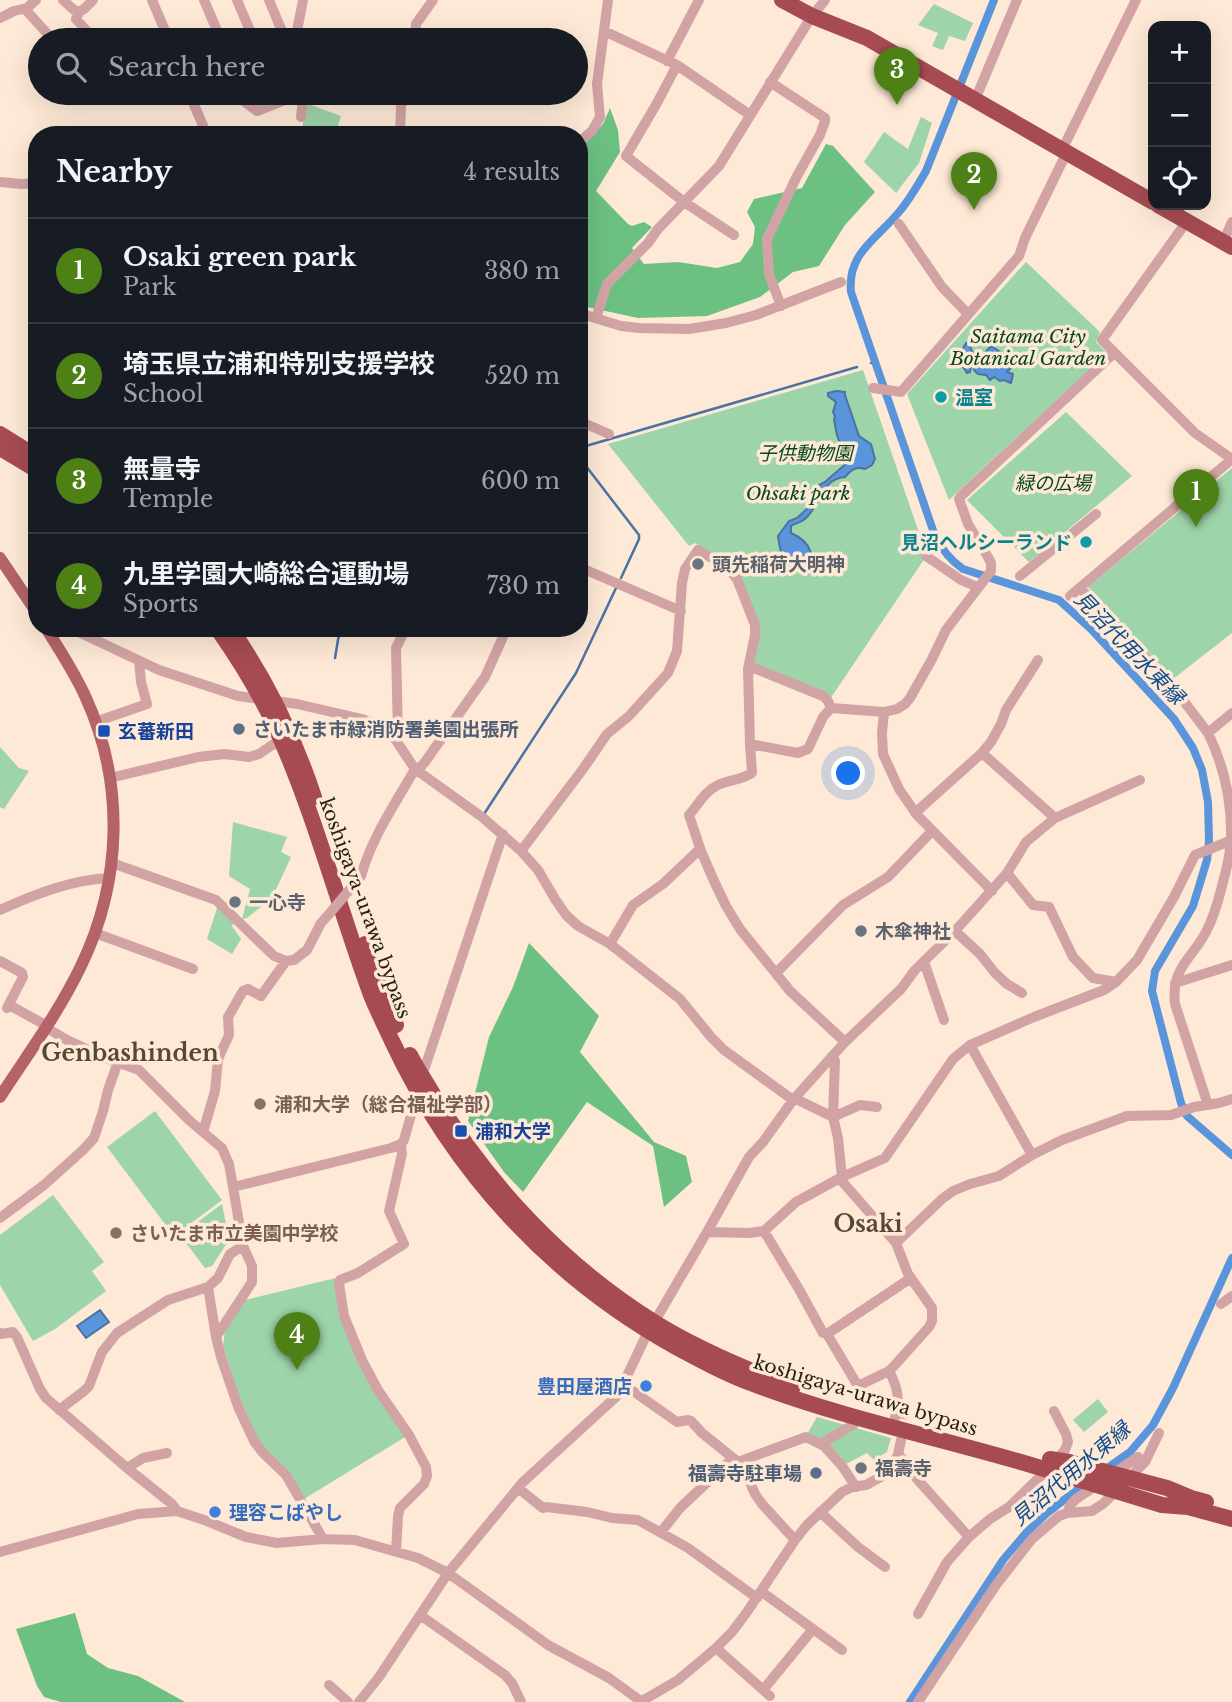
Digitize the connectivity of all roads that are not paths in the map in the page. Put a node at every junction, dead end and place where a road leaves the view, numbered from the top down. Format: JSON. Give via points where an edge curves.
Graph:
{"nodes":[{"id":1,"x":36,"y":0,"type":"edge"},
{"id":2,"x":63,"y":0,"type":"edge"},
{"id":3,"x":93,"y":0,"type":"edge"},
{"id":4,"x":152,"y":0,"type":"edge"},
{"id":5,"x":204,"y":0,"type":"edge"},
{"id":6,"x":237,"y":0,"type":"edge"},
{"id":7,"x":269,"y":0,"type":"edge"},
{"id":8,"x":303,"y":0,"type":"edge"},
{"id":9,"x":433,"y":0,"type":"edge"},
{"id":10,"x":608,"y":0,"type":"edge"},
{"id":11,"x":699,"y":0,"type":"edge"},
{"id":12,"x":782,"y":0,"type":"edge"},
{"id":13,"x":824,"y":0,"type":"edge"},
{"id":14,"x":1017,"y":0,"type":"edge"},
{"id":15,"x":1136,"y":0,"type":"edge"},
{"id":16,"x":24,"y":9,"type":"junction"},
{"id":17,"x":79,"y":12,"type":"junction"},
{"id":18,"x":813,"y":16,"type":"junction"},
{"id":19,"x":0,"y":18,"type":"edge"},
{"id":20,"x":42,"y":28,"type":"edge"},
{"id":21,"x":84,"y":28,"type":"edge"},
{"id":22,"x":164,"y":28,"type":"edge"},
{"id":23,"x":216,"y":28,"type":"edge"},
{"id":24,"x":249,"y":28,"type":"edge"},
{"id":25,"x":276,"y":28,"type":"edge"},
{"id":26,"x":298,"y":28,"type":"edge"},
{"id":27,"x":416,"y":28,"type":"edge"},
{"id":28,"x":604,"y":31,"type":"junction"},
{"id":29,"x":672,"y":63,"type":"junction"},
{"id":30,"x":770,"y":82,"type":"junction"},
{"id":31,"x":963,"y":93,"type":"junction"},
{"id":32,"x":194,"y":105,"type":"edge"},
{"id":33,"x":249,"y":105,"type":"edge"},
{"id":34,"x":266,"y":105,"type":"edge"},
{"id":35,"x":302,"y":105,"type":"edge"},
{"id":36,"x":402,"y":105,"type":"edge"},
{"id":37,"x":750,"y":115,"type":"junction"},
{"id":38,"x":301,"y":117,"type":"dead end"},
{"id":39,"x":203,"y":126,"type":"edge"},
{"id":40,"x":400,"y":126,"type":"edge"},
{"id":41,"x":588,"y":134,"type":"edge"},
{"id":42,"x":1065,"y":151,"type":"junction"},
{"id":43,"x":0,"y":182,"type":"edge"},
{"id":44,"x":28,"y":184,"type":"edge"},
{"id":45,"x":1148,"y":199,"type":"edge"},
{"id":46,"x":684,"y":202,"type":"junction"},
{"id":47,"x":1167,"y":210,"type":"edge"},
{"id":48,"x":1187,"y":221,"type":"junction"},
{"id":49,"x":1232,"y":222,"type":"edge"},
{"id":50,"x":899,"y":224,"type":"dead end"},
{"id":51,"x":734,"y":235,"type":"dead end"},
{"id":52,"x":1228,"y":245,"type":"edge"},
{"id":53,"x":841,"y":282,"type":"dead end"},
{"id":54,"x":780,"y":306,"type":"junction"},
{"id":55,"x":968,"y":314,"type":"junction"},
{"id":56,"x":588,"y":316,"type":"edge"},
{"id":57,"x":596,"y":318,"type":"junction"},
{"id":58,"x":1114,"y":353,"type":"junction"},
{"id":59,"x":873,"y":388,"type":"dead end"},
{"id":60,"x":588,"y":425,"type":"edge"},
{"id":61,"x":0,"y":434,"type":"edge"},
{"id":62,"x":609,"y":434,"type":"dead end"},
{"id":63,"x":0,"y":448,"type":"edge"},
{"id":64,"x":28,"y":451,"type":"edge"},
{"id":65,"x":1232,"y":459,"type":"edge"},
{"id":66,"x":28,"y":465,"type":"edge"},
{"id":67,"x":1096,"y":513,"type":"dead end"},
{"id":68,"x":926,"y":556,"type":"dead end"},
{"id":69,"x":0,"y":558,"type":"edge"},
{"id":70,"x":588,"y":571,"type":"edge"},
{"id":71,"x":1020,"y":576,"type":"dead end"},
{"id":72,"x":978,"y":585,"type":"junction"},
{"id":73,"x":1080,"y":588,"type":"junction"},
{"id":74,"x":1070,"y":596,"type":"dead end"},
{"id":75,"x":28,"y":600,"type":"edge"},
{"id":76,"x":681,"y":611,"type":"junction"},
{"id":77,"x":52,"y":637,"type":"edge"},
{"id":78,"x":88,"y":637,"type":"edge"},
{"id":79,"x":223,"y":637,"type":"edge"},
{"id":80,"x":237,"y":637,"type":"edge"},
{"id":81,"x":402,"y":637,"type":"edge"},
{"id":82,"x":503,"y":637,"type":"edge"},
{"id":83,"x":1038,"y":660,"type":"dead end"},
{"id":84,"x":139,"y":662,"type":"junction"},
{"id":85,"x":749,"y":666,"type":"junction"},
{"id":86,"x":268,"y":701,"type":"junction"},
{"id":87,"x":831,"y":708,"type":"junction"},
{"id":88,"x":884,"y":712,"type":"junction"},
{"id":89,"x":1232,"y":713,"type":"edge"},
{"id":90,"x":96,"y":722,"type":"junction"},
{"id":91,"x":1208,"y":733,"type":"junction"},
{"id":92,"x":395,"y":739,"type":"junction"},
{"id":93,"x":282,"y":743,"type":"junction"},
{"id":94,"x":750,"y":744,"type":"junction"},
{"id":95,"x":982,"y":753,"type":"junction"},
{"id":96,"x":416,"y":770,"type":"junction"},
{"id":97,"x":110,"y":778,"type":"junction"},
{"id":98,"x":1140,"y":780,"type":"dead end"},
{"id":99,"x":1230,"y":798,"type":"edge"},
{"id":100,"x":915,"y":813,"type":"junction"},
{"id":101,"x":1055,"y":818,"type":"junction"},
{"id":102,"x":932,"y":831,"type":"junction"},
{"id":103,"x":503,"y":834,"type":"junction"},
{"id":104,"x":1232,"y":840,"type":"edge"},
{"id":105,"x":700,"y":849,"type":"junction"},
{"id":106,"x":521,"y":851,"type":"junction"},
{"id":107,"x":112,"y":863,"type":"junction"},
{"id":108,"x":1007,"y":873,"type":"junction"},
{"id":109,"x":110,"y":878,"type":"junction"},
{"id":110,"x":992,"y":891,"type":"junction"},
{"id":111,"x":0,"y":910,"type":"edge"},
{"id":112,"x":955,"y":930,"type":"junction"},
{"id":113,"x":95,"y":933,"type":"junction"},
{"id":114,"x":610,"y":944,"type":"junction"},
{"id":115,"x":0,"y":961,"type":"edge"},
{"id":116,"x":286,"y":961,"type":"junction"},
{"id":117,"x":923,"y":962,"type":"junction"},
{"id":118,"x":1232,"y":965,"type":"edge"},
{"id":119,"x":193,"y":969,"type":"dead end"},
{"id":120,"x":776,"y":973,"type":"junction"},
{"id":121,"x":1116,"y":982,"type":"junction"},
{"id":122,"x":1175,"y":983,"type":"junction"},
{"id":123,"x":1022,"y":993,"type":"dead end"},
{"id":124,"x":944,"y":1020,"type":"dead end"},
{"id":125,"x":45,"y":1027,"type":"junction"},
{"id":126,"x":845,"y":1042,"type":"junction"},
{"id":127,"x":970,"y":1045,"type":"junction"},
{"id":128,"x":831,"y":1056,"type":"junction"},
{"id":129,"x":118,"y":1062,"type":"junction"},
{"id":130,"x":420,"y":1084,"type":"junction"},
{"id":131,"x":0,"y":1097,"type":"edge"},
{"id":132,"x":1232,"y":1098,"type":"edge"},
{"id":133,"x":793,"y":1100,"type":"junction"},
{"id":134,"x":1208,"y":1105,"type":"junction"},
{"id":135,"x":877,"y":1107,"type":"dead end"},
{"id":136,"x":833,"y":1117,"type":"junction"},
{"id":137,"x":203,"y":1132,"type":"junction"},
{"id":138,"x":401,"y":1143,"type":"junction"},
{"id":139,"x":1032,"y":1155,"type":"junction"},
{"id":140,"x":841,"y":1178,"type":"junction"},
{"id":141,"x":233,"y":1187,"type":"junction"},
{"id":142,"x":0,"y":1217,"type":"edge"},
{"id":143,"x":764,"y":1231,"type":"junction"},
{"id":144,"x":707,"y":1232,"type":"junction"},
{"id":145,"x":896,"y":1243,"type":"junction"},
{"id":146,"x":243,"y":1246,"type":"junction"},
{"id":147,"x":911,"y":1278,"type":"junction"},
{"id":148,"x":208,"y":1287,"type":"junction"},
{"id":149,"x":1232,"y":1296,"type":"edge"},
{"id":150,"x":1221,"y":1304,"type":"dead end"},
{"id":151,"x":652,"y":1327,"type":"junction"},
{"id":152,"x":0,"y":1333,"type":"edge"},
{"id":153,"x":827,"y":1334,"type":"junction"},
{"id":154,"x":216,"y":1337,"type":"junction"},
{"id":155,"x":891,"y":1368,"type":"junction"},
{"id":156,"x":623,"y":1384,"type":"junction"},
{"id":157,"x":59,"y":1410,"type":"junction"},
{"id":158,"x":1054,"y":1411,"type":"dead end"},
{"id":159,"x":899,"y":1423,"type":"junction"},
{"id":160,"x":854,"y":1424,"type":"dead end"},
{"id":161,"x":1159,"y":1433,"type":"dead end"},
{"id":162,"x":821,"y":1444,"type":"junction"},
{"id":163,"x":167,"y":1453,"type":"dead end"},
{"id":164,"x":898,"y":1455,"type":"junction"},
{"id":165,"x":1138,"y":1457,"type":"dead end"},
{"id":166,"x":735,"y":1460,"type":"junction"},
{"id":167,"x":1048,"y":1464,"type":"junction"},
{"id":168,"x":127,"y":1468,"type":"junction"},
{"id":169,"x":1115,"y":1473,"type":"junction"},
{"id":170,"x":861,"y":1486,"type":"junction"},
{"id":171,"x":519,"y":1488,"type":"junction"},
{"id":172,"x":1232,"y":1509,"type":"edge"},
{"id":173,"x":177,"y":1511,"type":"junction"},
{"id":174,"x":820,"y":1512,"type":"junction"},
{"id":175,"x":1067,"y":1513,"type":"junction"},
{"id":176,"x":1232,"y":1519,"type":"edge"},
{"id":177,"x":661,"y":1532,"type":"junction"},
{"id":178,"x":969,"y":1537,"type":"junction"},
{"id":179,"x":323,"y":1539,"type":"junction"},
{"id":180,"x":795,"y":1540,"type":"junction"},
{"id":181,"x":396,"y":1551,"type":"junction"},
{"id":182,"x":0,"y":1552,"type":"edge"},
{"id":183,"x":885,"y":1567,"type":"dead end"},
{"id":184,"x":449,"y":1573,"type":"junction"},
{"id":185,"x":759,"y":1595,"type":"junction"},
{"id":186,"x":918,"y":1614,"type":"dead end"},
{"id":187,"x":420,"y":1615,"type":"junction"},
{"id":188,"x":813,"y":1629,"type":"junction"},
{"id":189,"x":716,"y":1648,"type":"junction"},
{"id":190,"x":842,"y":1650,"type":"dead end"},
{"id":191,"x":329,"y":1685,"type":"dead end"},
{"id":192,"x":636,"y":1701,"type":"edge"},
{"id":193,"x":348,"y":1702,"type":"edge"},
{"id":194,"x":359,"y":1702,"type":"edge"},
{"id":195,"x":521,"y":1702,"type":"edge"},
{"id":196,"x":918,"y":1702,"type":"edge"}],
"edges":[{"from":1,"to":16,"type":"street"},
{"from":2,"to":17,"type":"street"},
{"from":3,"to":17,"type":"street"},
{"from":4,"to":22,"type":"street"},
{"from":5,"to":23,"type":"street"},
{"from":6,"to":24,"type":"street"},
{"from":7,"to":25,"type":"street"},
{"from":8,"to":26,"type":"street"},
{"from":9,"to":27,"type":"street"},
{"from":10,"to":28,"type":"street"},
{"from":11,"to":29,"type":"street"},
{"from":12,"to":18,"type":"highway"},
{"from":13,"to":18,"type":"street"},
{"from":14,"to":31,"type":"street"},
{"from":15,"to":42,"type":"street"},
{"from":16,"to":19,"type":"street"},
{"from":16,"to":20,"type":"street"},
{"from":17,"to":21,"type":"street","via":[[76,19]]},
{"from":18,"to":30,"type":"street"},
{"from":18,"to":31,"type":"highway","via":[[867,38]]},
{"from":28,"to":29,"type":"street"},
{"from":28,"to":41,"type":"street","via":[[597,84],[600,117]]},
{"from":29,"to":37,"type":"street"},
{"from":29,"to":46,"type":"street","via":[[657,103],[626,156]]},
{"from":30,"to":37,"type":"street"},
{"from":30,"to":54,"type":"street","via":[[825,118],[768,239],[769,274]]},
{"from":31,"to":42,"type":"highway"},
{"from":32,"to":39,"type":"street"},
{"from":33,"to":34,"type":"street","via":[[257,111]]},
{"from":35,"to":38,"type":"street"},
{"from":36,"to":40,"type":"street"},
{"from":37,"to":46,"type":"street","via":[[719,166]]},
{"from":42,"to":45,"type":"highway"},
{"from":42,"to":55,"type":"street","via":[[1018,256]]},
{"from":43,"to":44,"type":"street"},
{"from":46,"to":51,"type":"street"},
{"from":46,"to":57,"type":"street","via":[[607,284]]},
{"from":47,"to":48,"type":"highway"},
{"from":48,"to":52,"type":"highway"},
{"from":48,"to":58,"type":"street","via":[[1102,340]]},
{"from":49,"to":52,"type":"street"},
{"from":50,"to":55,"type":"street","via":[[942,287]]},
{"from":53,"to":54,"type":"street"},
{"from":54,"to":57,"type":"street","via":[[689,329],[630,327]]},
{"from":55,"to":59,"type":"street","via":[[901,392]]},
{"from":56,"to":57,"type":"street"},
{"from":58,"to":65,"type":"street","via":[[1195,433]]},
{"from":58,"to":72,"type":"street","via":[[961,496],[968,524],[991,567]]},
{"from":60,"to":62,"type":"street"},
{"from":61,"to":64,"type":"highway"},
{"from":63,"to":66,"type":"highway"},
{"from":65,"to":73,"type":"street"},
{"from":67,"to":71,"type":"street"},
{"from":68,"to":72,"type":"street","via":[[961,580]]},
{"from":69,"to":75,"type":"main road"},
{"from":70,"to":76,"type":"street"},
{"from":72,"to":88,"type":"street","via":[[946,630],[910,698],[897,709]]},
{"from":73,"to":74,"type":"street"},
{"from":73,"to":91,"type":"street","via":[[1170,683]]},
{"from":76,"to":85,"type":"street","via":[[685,569],[698,550],[727,567],[737,579],[755,625]]},
{"from":76,"to":106,"type":"street","via":[[677,651],[668,673],[607,734]]},
{"from":77,"to":90,"type":"main road"},
{"from":78,"to":84,"type":"street"},
{"from":79,"to":86,"type":"highway","name":"koshigaya-urawa bypass"},
{"from":80,"to":86,"type":"highway","name":"koshigaya-urawa bypass"},
{"from":81,"to":92,"type":"street","via":[[396,648]]},
{"from":82,"to":96,"type":"street","via":[[480,685]]},
{"from":83,"to":95,"type":"street"},
{"from":84,"to":86,"type":"street","via":[[238,696]]},
{"from":84,"to":90,"type":"street","via":[[147,704]]},
{"from":85,"to":87,"type":"street","via":[[822,696]]},
{"from":85,"to":94,"type":"street"},
{"from":86,"to":92,"type":"street","via":[[362,719]]},
{"from":86,"to":93,"type":"highway","name":"koshigaya-urawa bypass"},
{"from":86,"to":130,"type":"highway","name":"koshigaya-urawa bypass","via":[[285,722],[306,774]]},
{"from":87,"to":88,"type":"street"},
{"from":87,"to":94,"type":"street","via":[[804,752]]},
{"from":88,"to":100,"type":"street","via":[[883,754]]},
{"from":89,"to":91,"type":"street"},
{"from":90,"to":97,"type":"main road"},
{"from":91,"to":99,"type":"street"},
{"from":92,"to":96,"type":"street"},
{"from":93,"to":97,"type":"street","via":[[249,757],[198,757]]},
{"from":93,"to":130,"type":"highway","name":"koshigaya-urawa bypass","via":[[372,997],[405,1068]]},
{"from":94,"to":105,"type":"street","via":[[752,773],[711,789],[690,815]]},
{"from":95,"to":100,"type":"street"},
{"from":95,"to":101,"type":"street"},
{"from":96,"to":103,"type":"street"},
{"from":96,"to":116,"type":"street","bridge":true,"via":[[374,840],[361,876],[321,923],[307,950]]},
{"from":97,"to":107,"type":"main road"},
{"from":98,"to":101,"type":"street"},
{"from":99,"to":104,"type":"street"},
{"from":100,"to":102,"type":"street"},
{"from":101,"to":108,"type":"street","via":[[1026,842]]},
{"from":102,"to":110,"type":"street"},
{"from":102,"to":120,"type":"street","via":[[888,877],[843,905]]},
{"from":103,"to":106,"type":"street"},
{"from":103,"to":130,"type":"street"},
{"from":104,"to":121,"type":"street","via":[[1195,855],[1137,960]]},
{"from":104,"to":122,"type":"street","via":[[1213,918]]},
{"from":105,"to":114,"type":"street","via":[[633,905]]},
{"from":105,"to":120,"type":"street","via":[[740,929]]},
{"from":106,"to":114,"type":"street","via":[[566,915]]},
{"from":107,"to":109,"type":"main road"},
{"from":107,"to":116,"type":"street","via":[[216,900],[274,956]]},
{"from":108,"to":110,"type":"street"},
{"from":108,"to":121,"type":"street","via":[[1033,905],[1049,907],[1073,957],[1093,978]]},
{"from":109,"to":111,"type":"street","via":[[84,880]]},
{"from":109,"to":113,"type":"main road"},
{"from":110,"to":112,"type":"street"},
{"from":112,"to":117,"type":"street"},
{"from":112,"to":123,"type":"street","via":[[995,973]]},
{"from":113,"to":119,"type":"street"},
{"from":113,"to":125,"type":"main road","via":[[81,968]]},
{"from":114,"to":133,"type":"street","via":[[680,999],[724,1050]]},
{"from":115,"to":125,"type":"street","via":[[23,977],[8,1007]]},
{"from":116,"to":137,"type":"street","via":[[261,996],[243,991],[228,1017],[229,1035],[218,1059],[215,1091]]},
{"from":117,"to":124,"type":"street"},
{"from":117,"to":126,"type":"street"},
{"from":118,"to":122,"type":"street"},
{"from":120,"to":126,"type":"street"},
{"from":121,"to":127,"type":"street"},
{"from":122,"to":134,"type":"street","via":[[1175,1004]]},
{"from":125,"to":129,"type":"street"},
{"from":125,"to":131,"type":"main road"},
{"from":126,"to":128,"type":"street"},
{"from":127,"to":139,"type":"street"},
{"from":127,"to":140,"type":"street","via":[[953,1059],[885,1158]]},
{"from":128,"to":133,"type":"street"},
{"from":128,"to":136,"type":"street","via":[[835,1061]]},
{"from":129,"to":137,"type":"street","via":[[139,1070]]},
{"from":129,"to":142,"type":"street","via":[[94,1138],[44,1185]]},
{"from":130,"to":138,"type":"street"},
{"from":130,"to":151,"type":"highway","name":"koshigaya-urawa bypass","via":[[518,1209]]},
{"from":132,"to":134,"type":"street"},
{"from":133,"to":136,"type":"street"},
{"from":133,"to":144,"type":"street","via":[[749,1157]]},
{"from":134,"to":139,"type":"street","via":[[1171,1115],[1127,1116]]},
{"from":135,"to":136,"type":"street","via":[[860,1105]]},
{"from":136,"to":140,"type":"street"},
{"from":137,"to":141,"type":"street","via":[[222,1148]]},
{"from":138,"to":141,"type":"street"},
{"from":138,"to":181,"type":"street","via":[[389,1211],[404,1244],[339,1283],[344,1316],[362,1360],[426,1467],[424,1484],[400,1508]]},
{"from":139,"to":145,"type":"street","via":[[999,1176],[953,1191]]},
{"from":140,"to":143,"type":"street","via":[[796,1202]]},
{"from":140,"to":145,"type":"street"},
{"from":141,"to":146,"type":"street"},
{"from":143,"to":144,"type":"street"},
{"from":143,"to":153,"type":"street"},
{"from":144,"to":151,"type":"street"},
{"from":145,"to":147,"type":"street"},
{"from":146,"to":148,"type":"street","via":[[230,1254]]},
{"from":146,"to":154,"type":"street","via":[[252,1266],[252,1282]]},
{"from":147,"to":153,"type":"street"},
{"from":147,"to":155,"type":"street","via":[[932,1308],[932,1321]]},
{"from":148,"to":154,"type":"street"},
{"from":148,"to":157,"type":"street","via":[[156,1306],[117,1333],[102,1352],[89,1386]]},
{"from":149,"to":150,"type":"street"},
{"from":151,"to":156,"type":"street"},
{"from":151,"to":159,"type":"highway","name":"koshigaya-urawa bypass","via":[[789,1386]]},
{"from":152,"to":157,"type":"street","via":[[13,1332],[40,1389]]},
{"from":153,"to":155,"type":"street","via":[[858,1386]]},
{"from":154,"to":179,"type":"street","via":[[254,1441],[286,1475]]},
{"from":155,"to":159,"type":"street"},
{"from":156,"to":166,"type":"street","via":[[677,1422],[691,1421]]},
{"from":156,"to":171,"type":"street","via":[[618,1395]]},
{"from":157,"to":168,"type":"street"},
{"from":158,"to":167,"type":"street","via":[[1068,1442]]},
{"from":159,"to":164,"type":"street"},
{"from":159,"to":167,"type":"highway","name":"koshigaya-urawa bypass"},
{"from":159,"to":170,"type":"street","via":[[887,1463]]},
{"from":160,"to":162,"type":"street"},
{"from":161,"to":175,"type":"street","via":[[1145,1462],[1104,1503],[1092,1511]]},
{"from":162,"to":166,"type":"street","via":[[806,1437]]},
{"from":162,"to":170,"type":"street"},
{"from":163,"to":168,"type":"street","via":[[143,1458]]},
{"from":164,"to":170,"type":"street","via":[[886,1474]]},
{"from":164,"to":178,"type":"street"},
{"from":165,"to":169,"type":"street"},
{"from":166,"to":177,"type":"street","via":[[680,1508]]},
{"from":166,"to":180,"type":"street","via":[[762,1504]]},
{"from":167,"to":169,"type":"street","via":[[1076,1459],[1106,1466]]},
{"from":167,"to":172,"type":"highway","bridge":true,"via":[[1069,1462]]},
{"from":167,"to":176,"type":"highway","bridge":true,"via":[[1162,1505]]},
{"from":167,"to":178,"type":"street","via":[[1009,1507]]},
{"from":168,"to":173,"type":"street"},
{"from":169,"to":175,"type":"street","via":[[1076,1499]]},
{"from":170,"to":174,"type":"street","via":[[842,1492]]},
{"from":171,"to":177,"type":"street","via":[[543,1508],[638,1520]]},
{"from":171,"to":184,"type":"street"},
{"from":173,"to":179,"type":"street","via":[[276,1543]]},
{"from":173,"to":182,"type":"street","via":[[138,1514]]},
{"from":174,"to":180,"type":"street"},
{"from":174,"to":183,"type":"street"},
{"from":175,"to":196,"type":"street","via":[[1045,1527],[1018,1555]]},
{"from":177,"to":185,"type":"street"},
{"from":178,"to":186,"type":"street","via":[[947,1562]]},
{"from":179,"to":181,"type":"street","via":[[355,1540]]},
{"from":180,"to":185,"type":"street"},
{"from":181,"to":184,"type":"street"},
{"from":184,"to":187,"type":"street"},
{"from":184,"to":192,"type":"street"},
{"from":185,"to":188,"type":"street"},
{"from":185,"to":189,"type":"street"},
{"from":187,"to":194,"type":"street"},
{"from":187,"to":195,"type":"street","via":[[505,1675]]},
{"from":188,"to":189,"type":"street","via":[[766,1693]]},
{"from":188,"to":190,"type":"street"},
{"from":189,"to":192,"type":"street","via":[[678,1680]]},
{"from":191,"to":193,"type":"street"}]}
